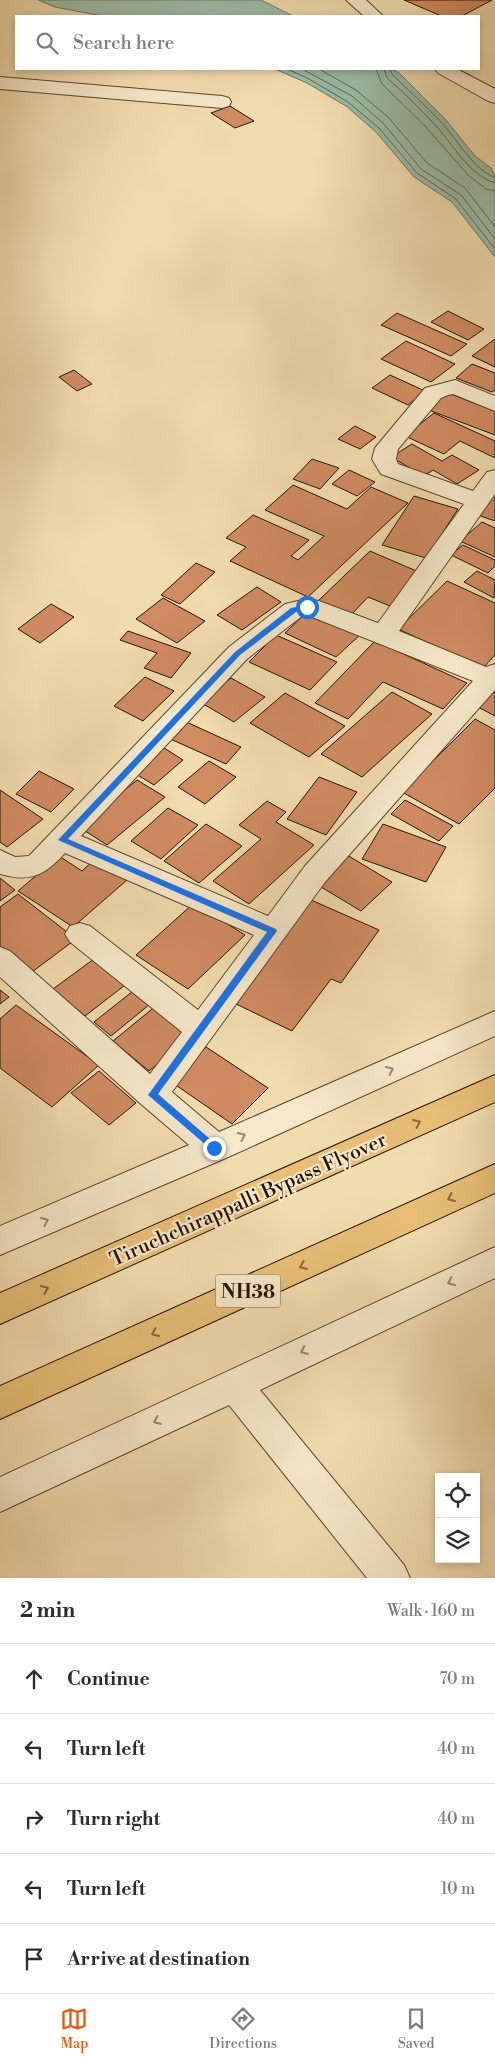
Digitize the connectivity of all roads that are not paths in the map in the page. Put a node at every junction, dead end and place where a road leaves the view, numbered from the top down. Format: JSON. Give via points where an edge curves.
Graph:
{"nodes":[{"id":1,"x":355,"y":0,"type":"edge"},
{"id":2,"x":373,"y":15,"type":"edge"},
{"id":3,"x":446,"y":70,"type":"edge"},
{"id":4,"x":0,"y":83,"type":"edge"},
{"id":5,"x":495,"y":97,"type":"edge"},
{"id":6,"x":222,"y":102,"type":"dead end"},
{"id":7,"x":495,"y":404,"type":"edge"},
{"id":8,"x":495,"y":477,"type":"edge"},
{"id":9,"x":478,"y":501,"type":"junction"},
{"id":10,"x":383,"y":635,"type":"junction"},
{"id":11,"x":493,"y":676,"type":"edge"},
{"id":12,"x":62,"y":840,"type":"junction"},
{"id":13,"x":0,"y":861,"type":"edge"},
{"id":14,"x":273,"y":931,"type":"junction"},
{"id":15,"x":80,"y":934,"type":"dead end"},
{"id":16,"x":0,"y":959,"type":"edge"},
{"id":17,"x":495,"y":1023,"type":"edge"},
{"id":18,"x":200,"y":1030,"type":"junction"},
{"id":19,"x":495,"y":1088,"type":"edge"},
{"id":20,"x":152,"y":1095,"type":"junction"},
{"id":21,"x":214,"y":1148,"type":"junction"},
{"id":22,"x":495,"y":1178,"type":"edge"},
{"id":23,"x":0,"y":1241,"type":"edge"},
{"id":24,"x":495,"y":1262,"type":"edge"},
{"id":25,"x":0,"y":1309,"type":"edge"},
{"id":26,"x":234,"y":1384,"type":"junction"},
{"id":27,"x":0,"y":1403,"type":"edge"},
{"id":28,"x":0,"y":1494,"type":"edge"},
{"id":29,"x":391,"y":1578,"type":"edge"}],
"edges":[{"from":1,"to":2,"type":"street"},
{"from":3,"to":5,"type":"street"},
{"from":4,"to":6,"type":"street"},
{"from":7,"to":9,"type":"street","via":[[455,387],[434,393],[387,448],[384,459],[389,469]]},
{"from":8,"to":9,"type":"street"},
{"from":9,"to":10,"type":"street"},
{"from":10,"to":11,"type":"street"},
{"from":10,"to":12,"type":"street","via":[[319,609],[294,610],[238,653]]},
{"from":11,"to":14,"type":"street","via":[[315,874]]},
{"from":12,"to":13,"type":"street","via":[[39,863],[23,869]]},
{"from":12,"to":14,"type":"street"},
{"from":14,"to":18,"type":"street"},
{"from":15,"to":18,"type":"street"},
{"from":16,"to":20,"type":"street"},
{"from":21,"to":17,"type":"street","one_way":true},
{"from":18,"to":20,"type":"street"},
{"from":25,"to":19,"type":"highway","name":"Tiruchchirappalli Bypass Flyover","one_way":true},
{"from":20,"to":21,"type":"street"},
{"from":23,"to":21,"type":"street","one_way":true},
{"from":22,"to":27,"type":"highway","number":"NH38","one_way":true},
{"from":24,"to":26,"type":"street","one_way":true},
{"from":26,"to":28,"type":"street","one_way":true},
{"from":26,"to":29,"type":"street"}]}
